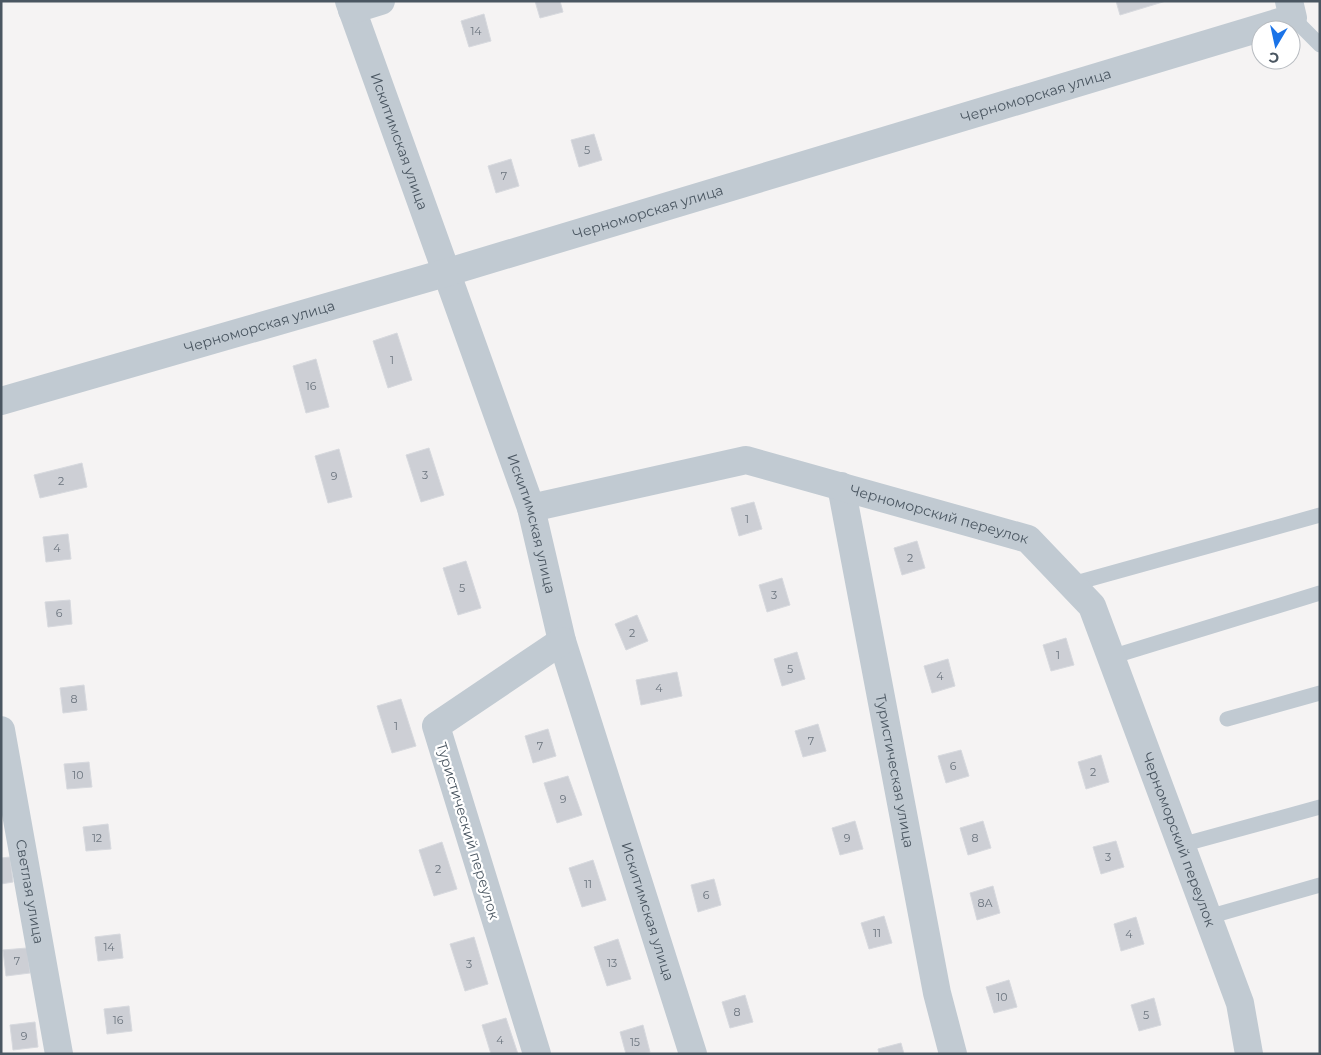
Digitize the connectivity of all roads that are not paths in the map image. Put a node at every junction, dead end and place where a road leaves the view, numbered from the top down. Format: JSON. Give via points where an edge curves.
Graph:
{"nodes":[{"id":1,"x":381,"y":1,"type":"edge"},
{"id":2,"x":350,"y":6,"type":"edge"},
{"id":3,"x":1291,"y":9,"type":"edge"},
{"id":4,"x":1320,"y":45,"type":"edge"},
{"id":5,"x":445,"y":273,"type":"junction"},
{"id":6,"x":1,"y":401,"type":"edge"},
{"id":7,"x":841,"y":486,"type":"junction"},
{"id":8,"x":531,"y":508,"type":"junction"},
{"id":9,"x":1320,"y":515,"type":"edge"},
{"id":10,"x":1072,"y":584,"type":"junction"},
{"id":11,"x":1320,"y":593,"type":"edge"},
{"id":12,"x":562,"y":641,"type":"junction"},
{"id":13,"x":1111,"y":657,"type":"junction"},
{"id":14,"x":1320,"y":693,"type":"edge"},
{"id":15,"x":1227,"y":719,"type":"dead end"},
{"id":16,"x":1,"y":730,"type":"edge"},
{"id":17,"x":1320,"y":807,"type":"edge"},
{"id":18,"x":1182,"y":846,"type":"junction"},
{"id":19,"x":1320,"y":886,"type":"edge"},
{"id":20,"x":1208,"y":917,"type":"junction"},
{"id":21,"x":59,"y":1054,"type":"edge"},
{"id":22,"x":537,"y":1054,"type":"edge"},
{"id":23,"x":693,"y":1054,"type":"edge"},
{"id":24,"x":953,"y":1054,"type":"edge"},
{"id":25,"x":1249,"y":1054,"type":"edge"}],
"edges":[{"from":1,"to":2,"type":"street"},
{"from":2,"to":5,"type":"street","name":"Искитимская улица"},
{"from":3,"to":4,"type":"lane"},
{"from":3,"to":5,"type":"street","name":"Черноморская улица"},
{"from":5,"to":6,"type":"street","name":"Черноморская улица"},
{"from":5,"to":8,"type":"street","name":"Искитимская улица"},
{"from":7,"to":8,"type":"street","name":"Черноморский переулок","via":[[746,460]]},
{"from":7,"to":10,"type":"street","name":"Черноморский переулок","via":[[1028,539]]},
{"from":7,"to":24,"type":"street","name":"Туристическая улица","via":[[937,994]]},
{"from":8,"to":12,"type":"street","name":"Искитимская улица"},
{"from":9,"to":10,"type":"lane"},
{"from":10,"to":13,"type":"street","name":"Черноморский переулок","via":[[1092,606]]},
{"from":11,"to":13,"type":"lane"},
{"from":12,"to":22,"type":"street","name":"Туристический переулок","via":[[436,726]]},
{"from":12,"to":23,"type":"street","name":"Искитимская улица"},
{"from":13,"to":18,"type":"street","name":"Черноморский переулок"},
{"from":14,"to":15,"type":"lane"},
{"from":16,"to":21,"type":"street","name":"Светлая улица"},
{"from":17,"to":18,"type":"lane"},
{"from":18,"to":20,"type":"street","name":"Черноморский переулок"},
{"from":19,"to":20,"type":"lane"},
{"from":20,"to":25,"type":"street","name":"Черноморский переулок","via":[[1240,1003]]}]}
